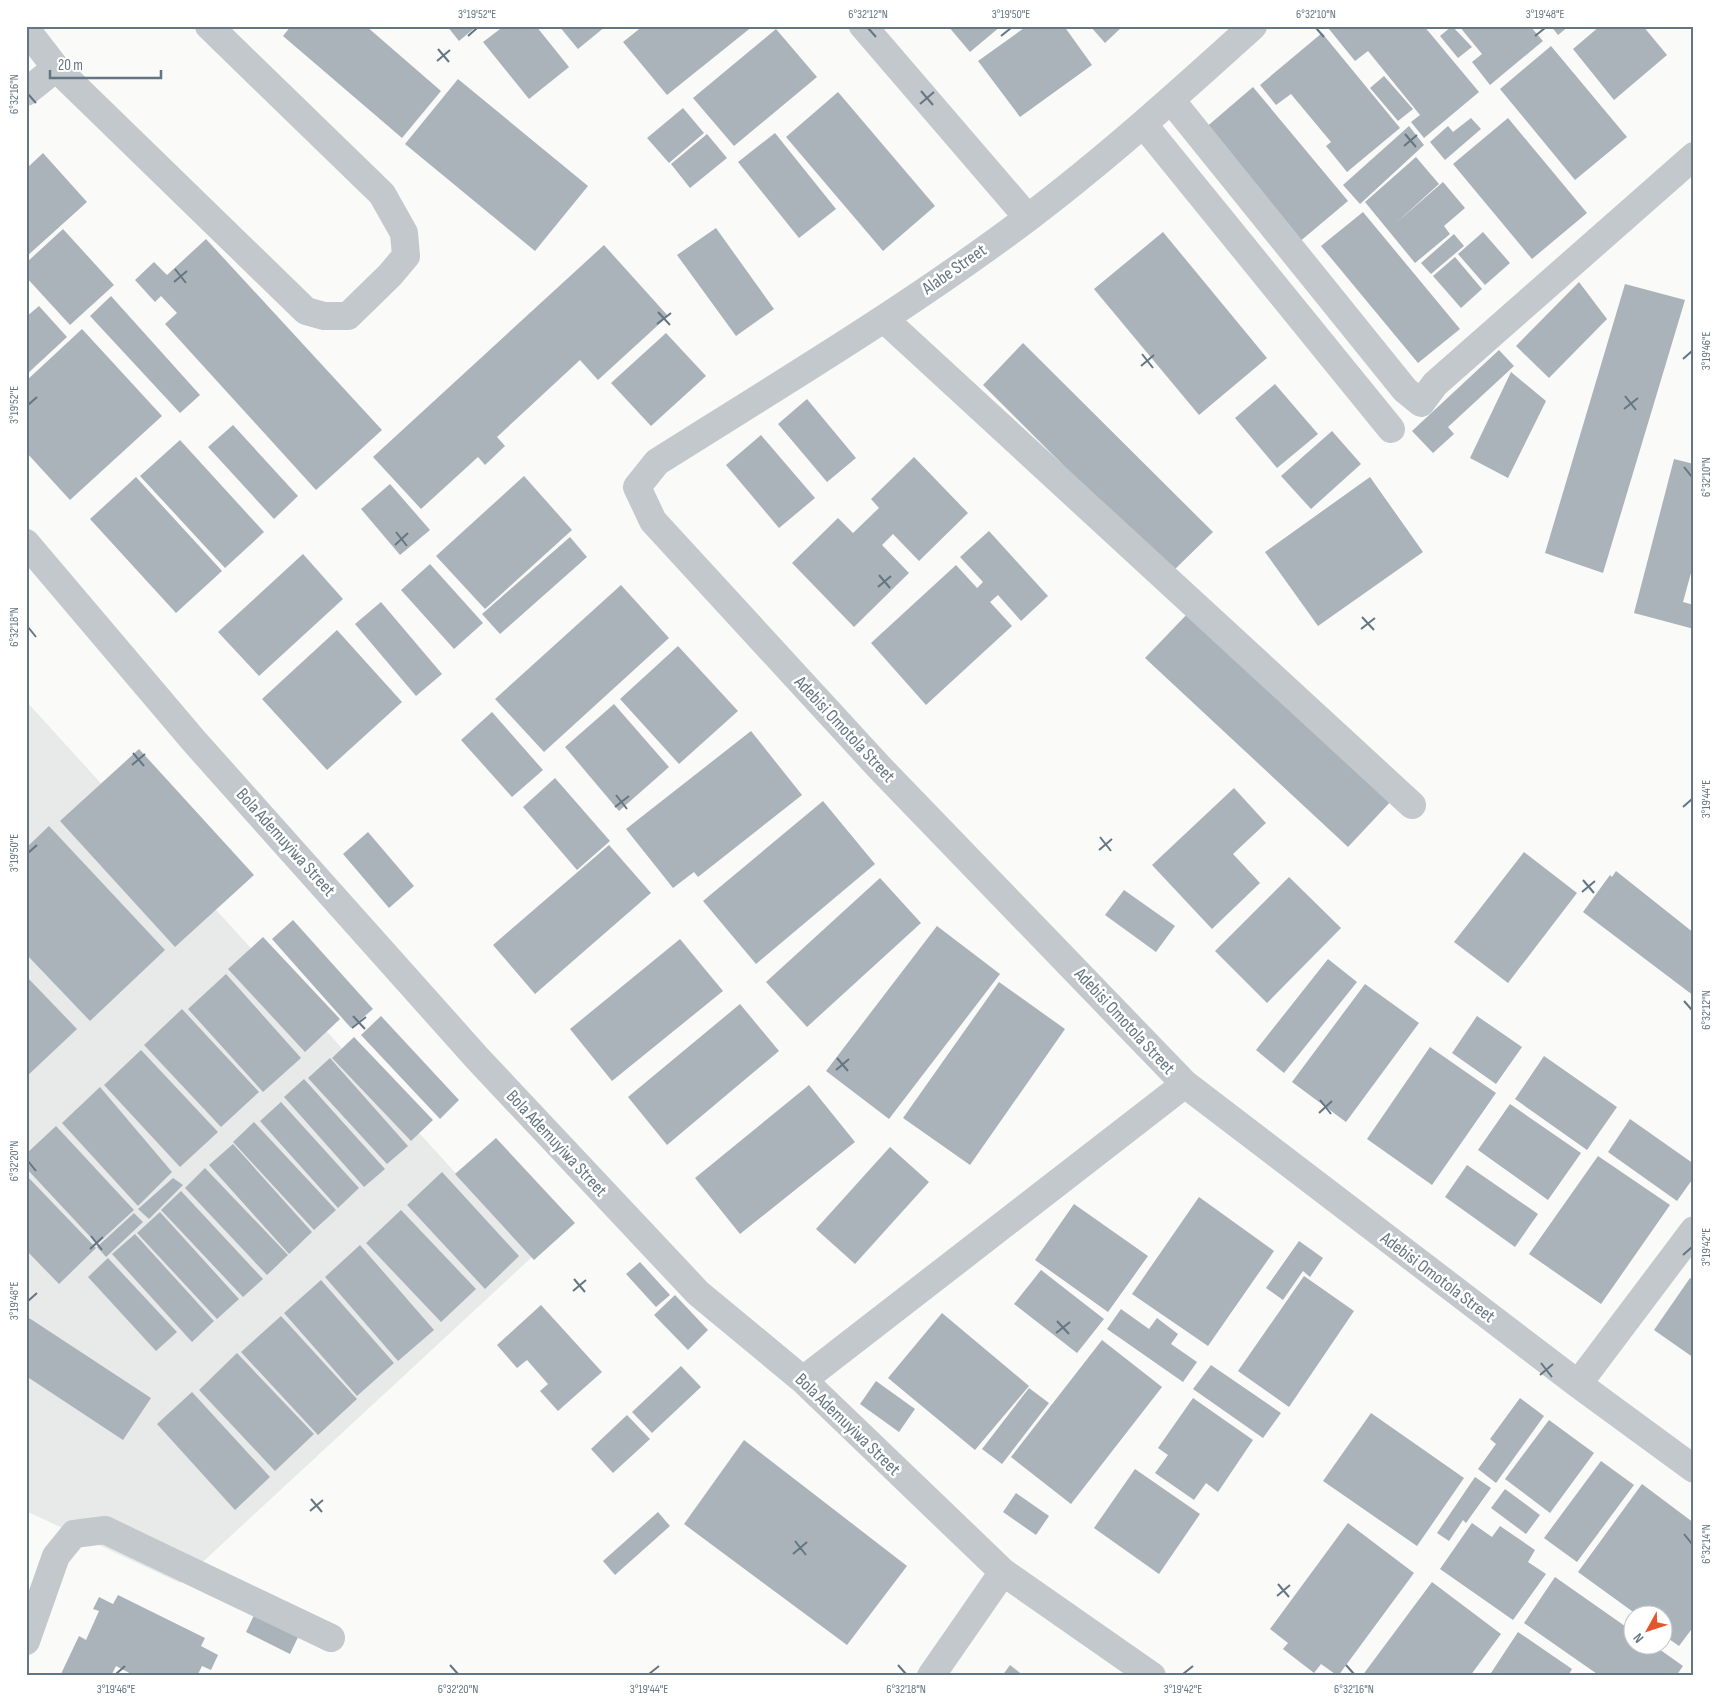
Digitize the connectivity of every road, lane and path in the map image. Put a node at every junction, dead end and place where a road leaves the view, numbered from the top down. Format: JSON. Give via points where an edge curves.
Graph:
{"nodes":[{"id":1,"x":210,"y":26,"type":"edge"},
{"id":2,"x":862,"y":26,"type":"edge"},
{"id":3,"x":1253,"y":26,"type":"edge"},
{"id":4,"x":26,"y":30,"type":"edge"},
{"id":5,"x":56,"y":68,"type":"junction"},
{"id":6,"x":26,"y":92,"type":"edge"},
{"id":7,"x":1171,"y":100,"type":"junction"},
{"id":8,"x":1144,"y":125,"type":"junction"},
{"id":9,"x":1694,"y":156,"type":"edge"},
{"id":10,"x":1028,"y":218,"type":"junction"},
{"id":11,"x":884,"y":319,"type":"junction"},
{"id":12,"x":1391,"y":429,"type":"dead end"},
{"id":13,"x":637,"y":487,"type":"joint"},
{"id":14,"x":26,"y":543,"type":"edge"},
{"id":15,"x":1412,"y":804,"type":"dead end"},
{"id":16,"x":1184,"y":1084,"type":"junction"},
{"id":17,"x":1694,"y":1230,"type":"edge"},
{"id":18,"x":803,"y":1380,"type":"junction"},
{"id":19,"x":1578,"y":1384,"type":"junction"},
{"id":20,"x":1694,"y":1469,"type":"edge"},
{"id":21,"x":1003,"y":1572,"type":"junction"},
{"id":22,"x":331,"y":1638,"type":"dead end"},
{"id":23,"x":26,"y":1642,"type":"edge"},
{"id":24,"x":931,"y":1676,"type":"edge"},
{"id":25,"x":1152,"y":1676,"type":"edge"}],
"edges":[{"from":1,"to":5,"type":"street","via":[[382,194],[404,233],[406,256],[348,316],[324,316],[306,310]]},
{"from":2,"to":10,"type":"street"},
{"from":3,"to":7,"type":"street","name":"Alabe Street"},
{"from":4,"to":5,"type":"street"},
{"from":5,"to":6,"type":"street"},
{"from":7,"to":8,"type":"street","name":"Alabe Street"},
{"from":7,"to":9,"type":"street","via":[[1405,390],[1421,403],[1436,384]]},
{"from":8,"to":10,"type":"street","name":"Alabe Street"},
{"from":8,"to":12,"type":"street"},
{"from":10,"to":11,"type":"street","name":"Alabe Street"},
{"from":11,"to":13,"type":"street","name":"Alabe Street","via":[[657,462]]},
{"from":11,"to":15,"type":"street"},
{"from":13,"to":16,"type":"street","name":"Adebisi Omotola Street","via":[[653,521],[867,754]]},
{"from":14,"to":18,"type":"street","name":"Bola Ademuyiwa Street","via":[[194,741],[478,1058],[698,1293]]},
{"from":16,"to":18,"type":"street"},
{"from":16,"to":19,"type":"street","name":"Adebisi Omotola Street"},
{"from":17,"to":19,"type":"street"},
{"from":18,"to":21,"type":"street","name":"Bola Ademuyiwa Street"},
{"from":19,"to":20,"type":"street","name":"Adebisi Omotola Street"},
{"from":21,"to":24,"type":"street"},
{"from":21,"to":25,"type":"street","name":"Bola Ademuyiwa Street"},
{"from":22,"to":23,"type":"street","via":[[105,1530],[74,1534],[56,1556]]}]}
